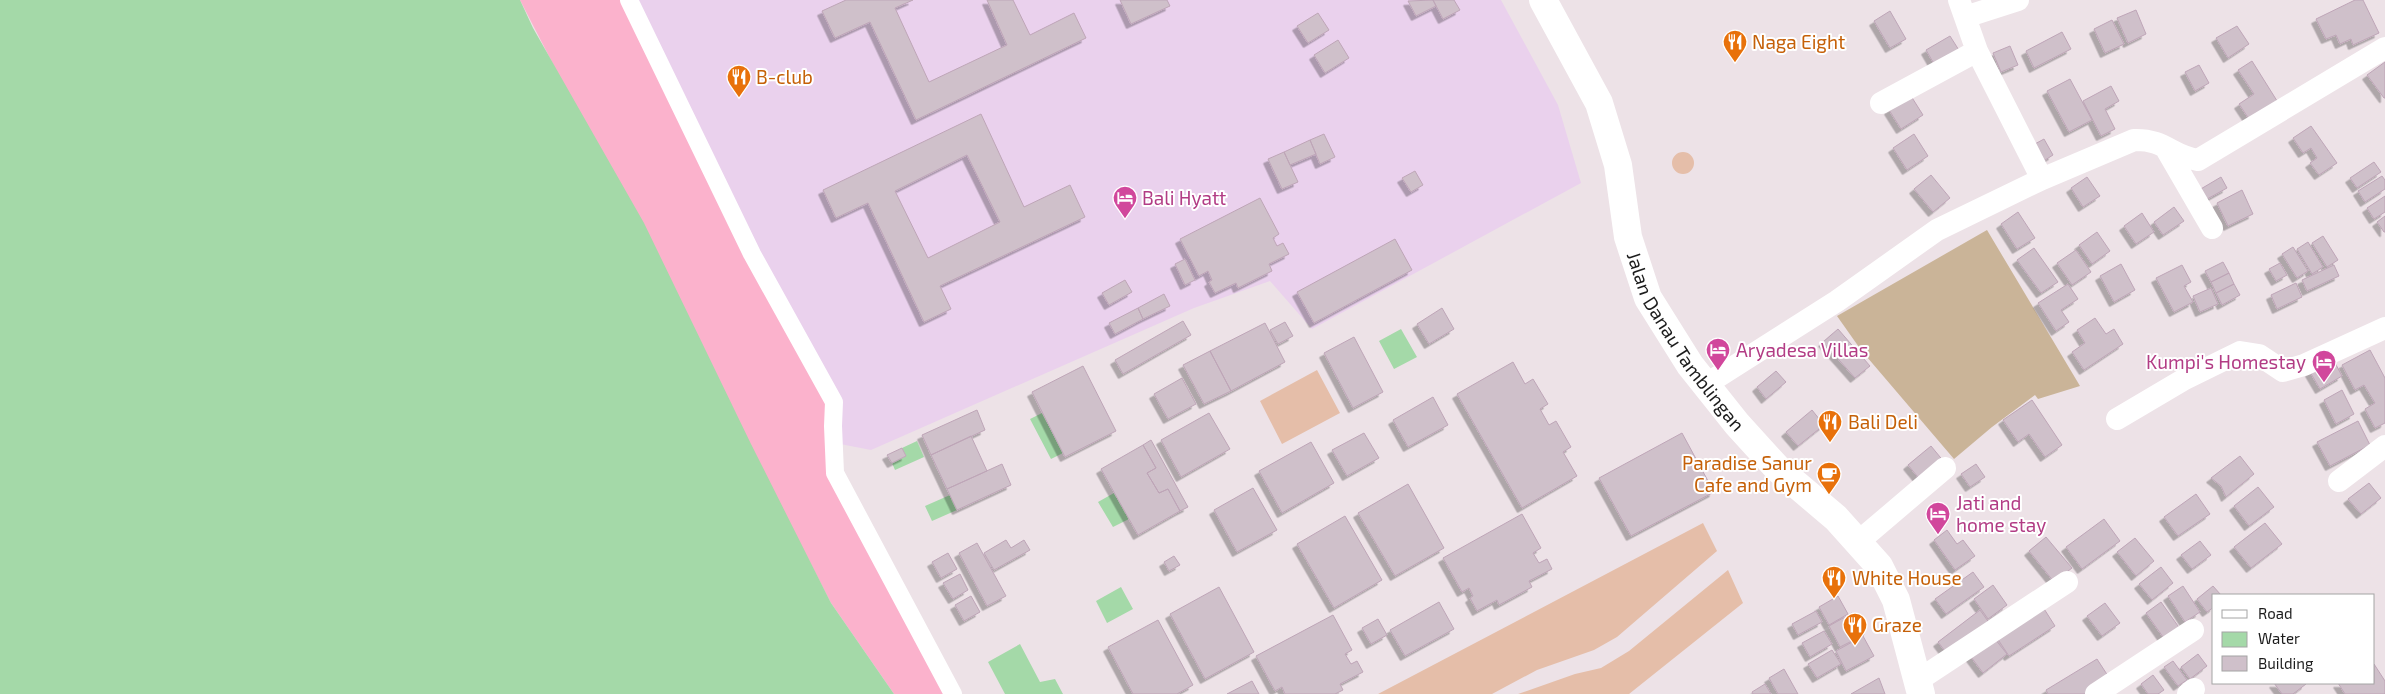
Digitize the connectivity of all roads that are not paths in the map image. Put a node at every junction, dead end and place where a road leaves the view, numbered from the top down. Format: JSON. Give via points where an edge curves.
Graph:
{"nodes":[{"id":1,"x":629,"y":0,"type":"edge"},
{"id":2,"x":1543,"y":0,"type":"edge"},
{"id":3,"x":2018,"y":0,"type":"edge"},
{"id":4,"x":1962,"y":9,"type":"edge"},
{"id":5,"x":2385,"y":48,"type":"edge"},
{"id":6,"x":1977,"y":51,"type":"junction"},
{"id":7,"x":1881,"y":103,"type":"dead end"},
{"id":8,"x":2163,"y":144,"type":"junction"},
{"id":9,"x":2042,"y":179,"type":"junction"},
{"id":10,"x":2212,"y":228,"type":"dead end"},
{"id":11,"x":2385,"y":328,"type":"edge"},
{"id":12,"x":1705,"y":385,"type":"junction"},
{"id":13,"x":2117,"y":419,"type":"dead end"},
{"id":14,"x":2385,"y":446,"type":"edge"},
{"id":15,"x":1945,"y":468,"type":"dead end"},
{"id":16,"x":2339,"y":481,"type":"dead end"},
{"id":17,"x":1858,"y":542,"type":"junction"},
{"id":18,"x":2067,"y":582,"type":"dead end"},
{"id":19,"x":2193,"y":630,"type":"dead end"},
{"id":20,"x":1919,"y":687,"type":"edge"},
{"id":21,"x":953,"y":694,"type":"edge"},
{"id":22,"x":2096,"y":694,"type":"edge"}],
"edges":[{"from":1,"to":21,"type":"street","via":[[752,254],[834,402],[835,473]]},
{"from":2,"to":12,"type":"street","name":"Jalan Danau Tamblingan","via":[[1599,102],[1618,165],[1628,237],[1648,298],[1668,334]]},
{"from":3,"to":4,"type":"street"},
{"from":4,"to":6,"type":"street"},
{"from":5,"to":8,"type":"street","via":[[2198,160],[2185,158]]},
{"from":6,"to":7,"type":"street"},
{"from":6,"to":9,"type":"street"},
{"from":8,"to":9,"type":"street","via":[[2134,140]]},
{"from":8,"to":10,"type":"street"},
{"from":9,"to":12,"type":"street","via":[[1937,230],[1837,301]]},
{"from":11,"to":13,"type":"street","via":[[2304,365],[2283,371],[2259,355],[2240,352],[2183,380]]},
{"from":12,"to":17,"type":"street","name":"Jalan Danau Tamblingan","via":[[1778,469],[1836,518]]},
{"from":14,"to":16,"type":"street"},
{"from":15,"to":17,"type":"street"},
{"from":17,"to":20,"type":"street","name":"Jalan Danau Tamblingan","via":[[1879,566],[1890,585]]},
{"from":18,"to":20,"type":"street"},
{"from":19,"to":22,"type":"street"}]}
